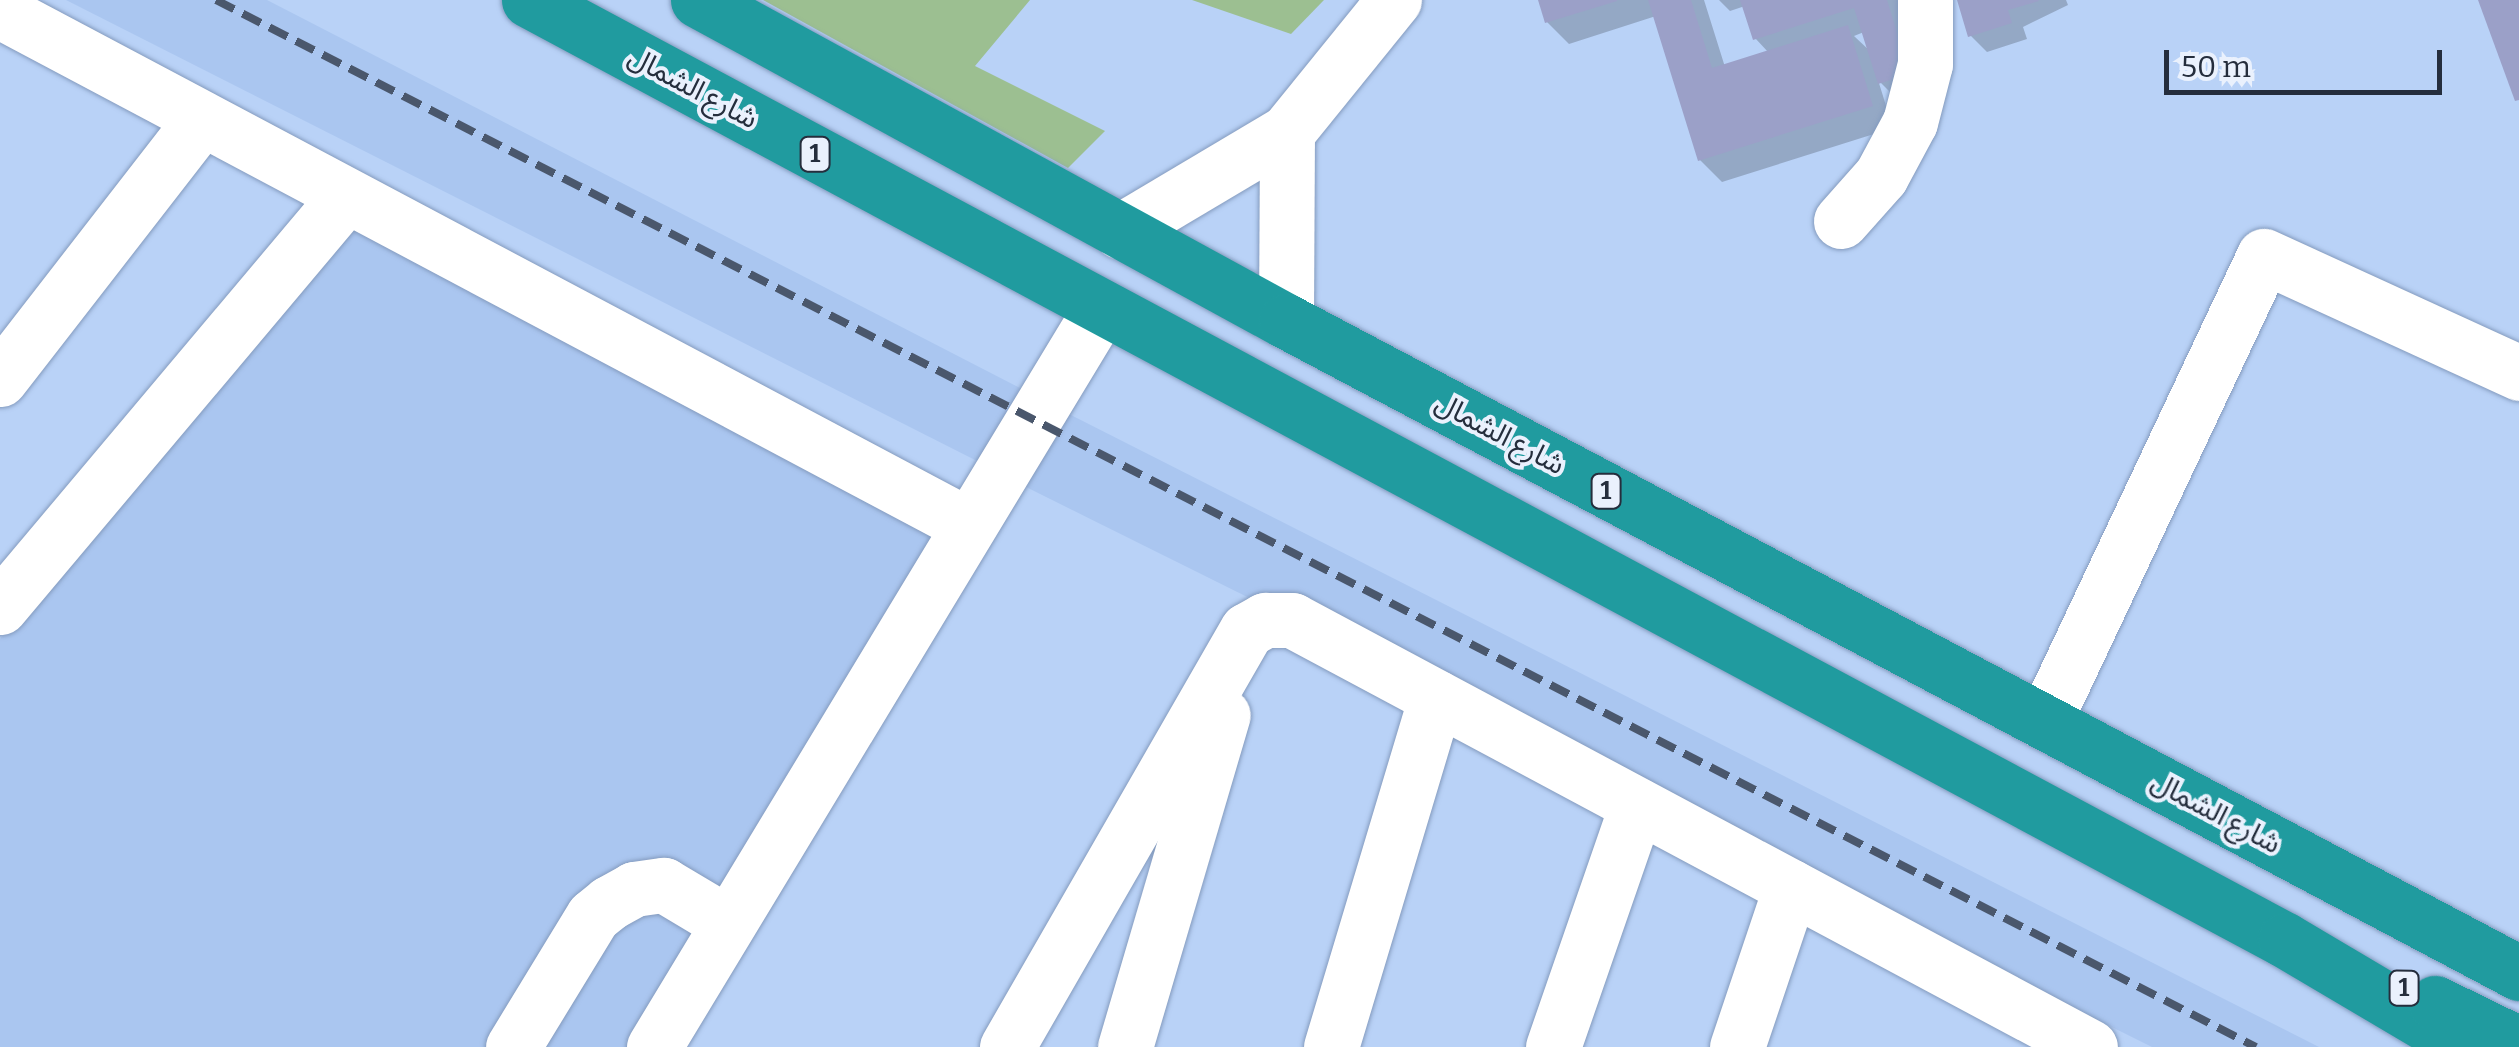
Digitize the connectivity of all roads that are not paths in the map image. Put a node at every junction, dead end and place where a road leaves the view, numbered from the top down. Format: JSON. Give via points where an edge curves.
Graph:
{"nodes":[{"id":1,"x":530,"y":0,"type":"edge"},
{"id":2,"x":698,"y":0,"type":"edge"},
{"id":3,"x":1394,"y":0,"type":"edge"},
{"id":4,"x":1926,"y":0,"type":"edge"},
{"id":5,"x":7,"y":27,"type":"edge"},
{"id":6,"x":202,"y":119,"type":"junction"},
{"id":7,"x":1287,"y":132,"type":"junction"},
{"id":8,"x":346,"y":196,"type":"junction"},
{"id":9,"x":1841,"y":221,"type":"dead end"},
{"id":10,"x":1120,"y":231,"type":"junction"},
{"id":11,"x":1102,"y":308,"type":"junction"},
{"id":12,"x":1286,"y":321,"type":"junction"},
{"id":13,"x":2519,"y":372,"type":"edge"},
{"id":14,"x":0,"y":380,"type":"edge"},
{"id":15,"x":968,"y":525,"type":"junction"},
{"id":16,"x":0,"y":607,"type":"edge"},
{"id":17,"x":1248,"y":630,"type":"junction"},
{"id":18,"x":1436,"y":697,"type":"junction"},
{"id":19,"x":2044,"y":722,"type":"junction"},
{"id":20,"x":1638,"y":805,"type":"junction"},
{"id":21,"x":1791,"y":887,"type":"junction"},
{"id":22,"x":726,"y":922,"type":"junction"},
{"id":23,"x":2285,"y":940,"type":"junction"},
{"id":24,"x":2519,"y":974,"type":"edge"},
{"id":25,"x":2066,"y":1041,"type":"edge"},
{"id":26,"x":2519,"y":1044,"type":"edge"},
{"id":27,"x":513,"y":1047,"type":"edge"},
{"id":28,"x":654,"y":1047,"type":"edge"},
{"id":29,"x":1007,"y":1047,"type":"edge"},
{"id":30,"x":1126,"y":1047,"type":"edge"},
{"id":31,"x":1332,"y":1047,"type":"edge"},
{"id":32,"x":1553,"y":1047,"type":"edge"},
{"id":33,"x":1737,"y":1047,"type":"edge"},
{"id":34,"x":2466,"y":1047,"type":"edge"}],
"edges":[{"from":1,"to":11,"type":"highway","name":"شارع الشمال","number":"1"},
{"from":2,"to":10,"type":"highway","name":"شارع الشمال","number":"1"},
{"from":3,"to":7,"type":"street"},
{"from":4,"to":9,"type":"street","via":[[1925,64],[1910,122],[1881,176]]},
{"from":5,"to":6,"type":"street"},
{"from":6,"to":8,"type":"street"},
{"from":6,"to":14,"type":"street"},
{"from":7,"to":10,"type":"street"},
{"from":7,"to":12,"type":"street"},
{"from":8,"to":15,"type":"street"},
{"from":8,"to":16,"type":"street"},
{"from":10,"to":12,"type":"highway","name":"شارع الشمال","number":"1"},
{"from":11,"to":15,"type":"street"},
{"from":11,"to":23,"type":"highway","name":"شارع الشمال","number":"1"},
{"from":12,"to":19,"type":"highway","name":"شارع الشمال","number":"1"},
{"from":13,"to":19,"type":"street","via":[[2264,256]]},
{"from":15,"to":22,"type":"street"},
{"from":17,"to":18,"type":"street","via":[[1265,620],[1292,620]]},
{"from":17,"to":29,"type":"street"},
{"from":17,"to":30,"type":"street"},
{"from":18,"to":20,"type":"street"},
{"from":18,"to":31,"type":"street"},
{"from":19,"to":24,"type":"highway","name":"شارع الشمال","number":"1"},
{"from":20,"to":21,"type":"street"},
{"from":20,"to":32,"type":"street"},
{"from":21,"to":25,"type":"street"},
{"from":21,"to":33,"type":"street"},
{"from":22,"to":27,"type":"street","via":[[664,886],[634,889],[609,902],[593,916]]},
{"from":22,"to":28,"type":"street"},
{"from":23,"to":26,"type":"highway","number":"1"},
{"from":23,"to":34,"type":"highway"}]}
